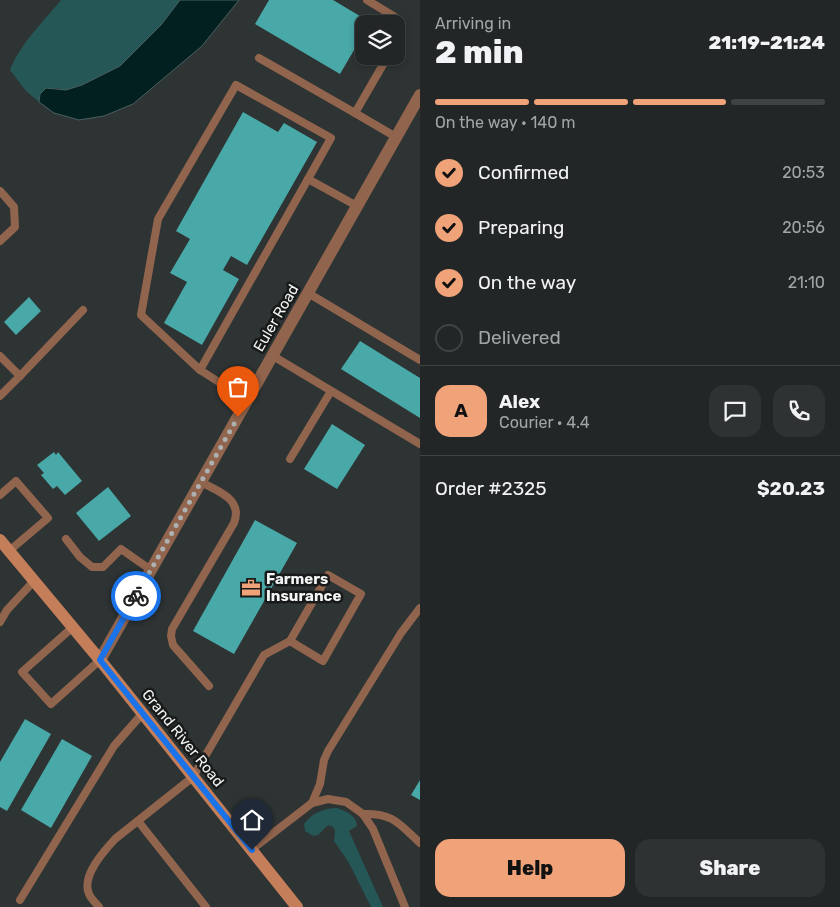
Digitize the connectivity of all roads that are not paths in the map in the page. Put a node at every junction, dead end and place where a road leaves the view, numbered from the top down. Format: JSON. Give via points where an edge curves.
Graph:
{"nodes":[{"id":1,"x":366,"y":0,"type":"edge"},
{"id":2,"x":392,"y":15,"type":"edge"},
{"id":3,"x":259,"y":58,"type":"dead end"},
{"id":4,"x":383,"y":65,"type":"edge"},
{"id":5,"x":420,"y":95,"type":"edge"},
{"id":6,"x":356,"y":113,"type":"junction"},
{"id":7,"x":396,"y":138,"type":"junction"},
{"id":8,"x":308,"y":179,"type":"junction"},
{"id":9,"x":0,"y":191,"type":"edge"},
{"id":10,"x":357,"y":206,"type":"junction"},
{"id":11,"x":0,"y":241,"type":"edge"},
{"id":12,"x":308,"y":293,"type":"junction"},
{"id":13,"x":83,"y":310,"type":"dead end"},
{"id":14,"x":0,"y":356,"type":"edge"},
{"id":15,"x":272,"y":356,"type":"junction"},
{"id":16,"x":420,"y":360,"type":"edge"},
{"id":17,"x":200,"y":370,"type":"junction"},
{"id":18,"x":20,"y":376,"type":"junction"},
{"id":19,"x":331,"y":391,"type":"junction"},
{"id":20,"x":0,"y":396,"type":"edge"},
{"id":21,"x":247,"y":400,"type":"junction"},
{"id":22,"x":420,"y":444,"type":"edge"},
{"id":23,"x":290,"y":459,"type":"dead end"},
{"id":24,"x":201,"y":482,"type":"junction"},
{"id":25,"x":0,"y":495,"type":"edge"},
{"id":26,"x":66,"y":538,"type":"dead end"},
{"id":27,"x":0,"y":540,"type":"edge"},
{"id":28,"x":9,"y":551,"type":"junction"},
{"id":29,"x":151,"y":570,"type":"junction"},
{"id":30,"x":34,"y":581,"type":"junction"},
{"id":31,"x":420,"y":608,"type":"edge"},
{"id":32,"x":1,"y":619,"type":"edge"},
{"id":33,"x":73,"y":627,"type":"junction"},
{"id":34,"x":290,"y":641,"type":"junction"},
{"id":35,"x":100,"y":660,"type":"junction"},
{"id":36,"x":209,"y":686,"type":"dead end"},
{"id":37,"x":142,"y":714,"type":"junction"},
{"id":38,"x":193,"y":777,"type":"junction"},
{"id":39,"x":312,"y":803,"type":"junction"},
{"id":40,"x":363,"y":814,"type":"junction"},
{"id":41,"x":138,"y":821,"type":"junction"},
{"id":42,"x":420,"y":843,"type":"edge"},
{"id":43,"x":252,"y":850,"type":"junction"},
{"id":44,"x":20,"y":900,"type":"dead end"},
{"id":45,"x":99,"y":907,"type":"edge"},
{"id":46,"x":206,"y":907,"type":"edge"},
{"id":47,"x":297,"y":907,"type":"edge"},
{"id":48,"x":405,"y":907,"type":"edge"}],
"edges":[{"from":1,"to":2,"type":"lane"},
{"from":3,"to":6,"type":"lane"},
{"from":4,"to":6,"type":"lane"},
{"from":5,"to":7,"type":"street","name":"Euler Road"},
{"from":6,"to":7,"type":"lane"},
{"from":7,"to":10,"type":"street","name":"Euler Road"},
{"from":8,"to":10,"type":"lane"},
{"from":8,"to":17,"type":"lane"},
{"from":8,"to":17,"type":"lane","via":[[331,138],[236,85],[158,219],[140,315]]},
{"from":9,"to":11,"type":"lane","via":[[14,207],[14,227]]},
{"from":10,"to":12,"type":"street","name":"Euler Road"},
{"from":12,"to":15,"type":"street","name":"Euler Road"},
{"from":12,"to":16,"type":"lane"},
{"from":13,"to":18,"type":"lane"},
{"from":14,"to":18,"type":"lane"},
{"from":15,"to":19,"type":"lane"},
{"from":15,"to":21,"type":"street","name":"Euler Road"},
{"from":17,"to":21,"type":"lane"},
{"from":18,"to":20,"type":"lane"},
{"from":19,"to":22,"type":"lane"},
{"from":19,"to":23,"type":"lane"},
{"from":21,"to":24,"type":"street","name":"Euler Road"},
{"from":24,"to":29,"type":"street","name":"Euler Road"},
{"from":24,"to":36,"type":"lane","via":[[229,498],[237,514],[171,636],[173,645]]},
{"from":25,"to":28,"type":"lane","via":[[16,481],[48,518]]},
{"from":26,"to":29,"type":"lane","via":[[92,567],[103,567],[121,549]]},
{"from":27,"to":28,"type":"main road","name":"Grand River Road"},
{"from":28,"to":30,"type":"main road","name":"Grand River Road"},
{"from":29,"to":35,"type":"street","name":"Euler Road"},
{"from":30,"to":32,"type":"lane"},
{"from":30,"to":33,"type":"main road","name":"Grand River Road"},
{"from":31,"to":39,"type":"lane","via":[[328,751]]},
{"from":33,"to":35,"type":"main road","name":"Grand River Road"},
{"from":33,"to":35,"type":"lane","via":[[22,672],[51,704]]},
{"from":34,"to":34,"type":"lane","via":[[328,575],[361,594],[323,661]]},
{"from":34,"to":38,"type":"lane","via":[[264,655]]},
{"from":35,"to":37,"type":"main road","name":"Grand River Road"},
{"from":37,"to":38,"type":"main road","name":"Grand River Road"},
{"from":37,"to":44,"type":"lane","via":[[114,746]]},
{"from":38,"to":41,"type":"lane"},
{"from":38,"to":43,"type":"main road","name":"Grand River Road"},
{"from":39,"to":40,"type":"lane","via":[[328,799],[346,802]]},
{"from":39,"to":43,"type":"lane"},
{"from":40,"to":42,"type":"lane","via":[[389,816]]},
{"from":40,"to":48,"type":"lane","via":[[373,829]]},
{"from":41,"to":45,"type":"lane","via":[[104,850],[92,868],[88,894]]},
{"from":41,"to":46,"type":"lane"},
{"from":43,"to":47,"type":"main road","name":"Grand River Road"}]}
